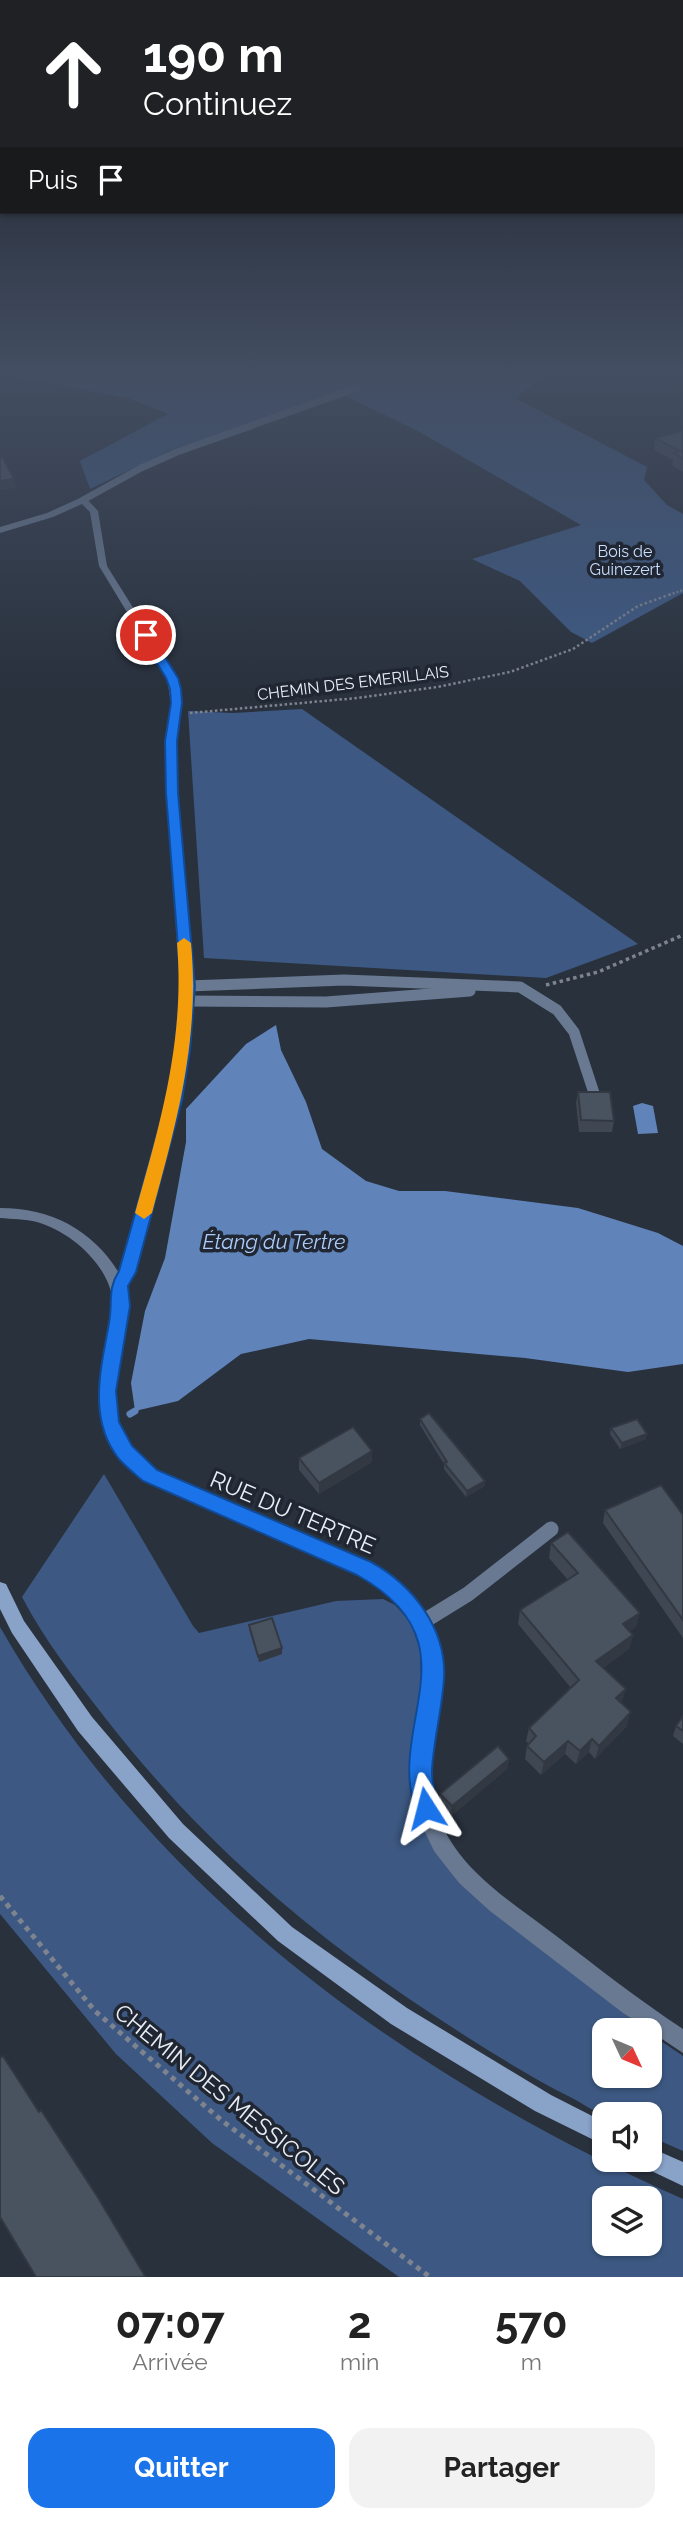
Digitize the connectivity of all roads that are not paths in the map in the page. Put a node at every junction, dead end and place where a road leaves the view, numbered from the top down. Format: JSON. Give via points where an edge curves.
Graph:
{"nodes":[{"id":1,"x":124,"y":477,"type":"edge"},
{"id":2,"x":83,"y":500,"type":"junction"},
{"id":3,"x":0,"y":530,"type":"edge"},
{"id":4,"x":188,"y":986,"type":"junction"},
{"id":5,"x":520,"y":987,"type":"junction"},
{"id":6,"x":187,"y":1001,"type":"junction"},
{"id":7,"x":594,"y":1093,"type":"edge"},
{"id":8,"x":0,"y":1213,"type":"edge"},
{"id":9,"x":119,"y":1286,"type":"junction"},
{"id":10,"x":551,"y":1530,"type":"dead end"},
{"id":11,"x":0,"y":1590,"type":"edge"},
{"id":12,"x":421,"y":1623,"type":"junction"},
{"id":13,"x":683,"y":2042,"type":"edge"},
{"id":14,"x":592,"y":2128,"type":"edge"},
{"id":15,"x":662,"y":2164,"type":"edge"},
{"id":16,"x":683,"y":2174,"type":"edge"}],
"edges":[{"from":1,"to":2,"type":"lane"},
{"from":2,"to":3,"type":"street"},
{"from":2,"to":4,"type":"street","via":[[94,511],[103,566],[172,678],[176,703],[172,793]]},
{"from":4,"to":5,"type":"lane","via":[[344,980]]},
{"from":4,"to":6,"type":"street"},
{"from":5,"to":6,"type":"lane","via":[[326,1002]]},
{"from":5,"to":7,"type":"lane","via":[[557,1010],[574,1032]]},
{"from":6,"to":9,"type":"street","via":[[175,1100],[128,1272]]},
{"from":8,"to":9,"type":"street","via":[[31,1216],[64,1227],[88,1246]]},
{"from":9,"to":12,"type":"street","name":"RUE DU TERTRE","via":[[121,1306],[107,1407],[116,1438],[131,1458],[166,1484],[382,1578],[411,1606]]},
{"from":10,"to":12,"type":"lane","via":[[468,1594]]},
{"from":11,"to":14,"type":"main road","via":[[18,1628],[85,1724],[176,1830],[285,1934],[399,2016]]},
{"from":12,"to":13,"type":"street","name":"RUE DU TERTRE","via":[[433,1677],[420,1772],[432,1826],[444,1849],[479,1888],[632,2009]]},
{"from":15,"to":16,"type":"main road"}]}
